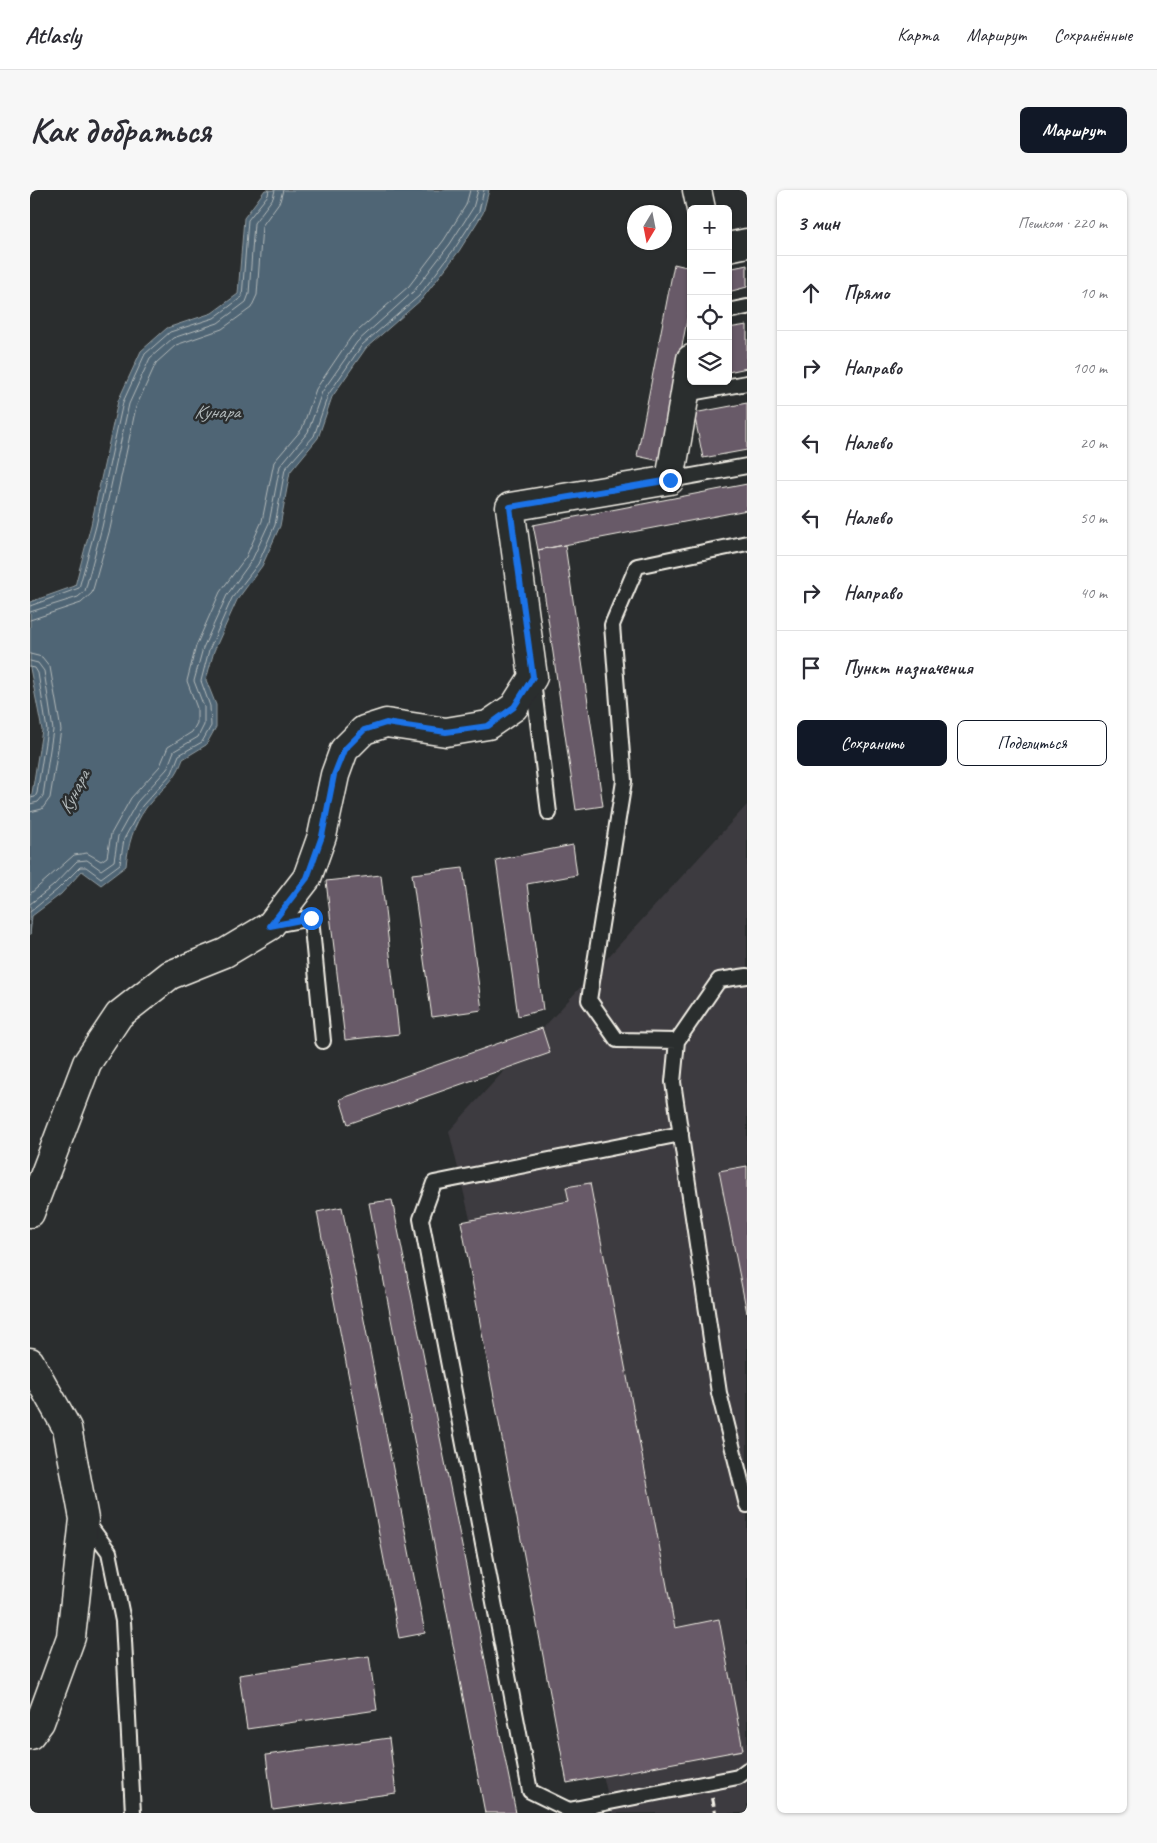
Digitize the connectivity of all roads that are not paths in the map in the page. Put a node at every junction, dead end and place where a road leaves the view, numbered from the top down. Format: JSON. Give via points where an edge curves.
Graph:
{"nodes":[{"id":1,"x":697,"y":190,"type":"edge"},
{"id":2,"x":700,"y":205,"type":"edge"},
{"id":3,"x":747,"y":243,"type":"edge"},
{"id":4,"x":732,"y":246,"type":"edge"},
{"id":5,"x":747,"y":307,"type":"edge"},
{"id":6,"x":732,"y":310,"type":"edge"},
{"id":7,"x":687,"y":382,"type":"edge"},
{"id":8,"x":747,"y":383,"type":"edge"},
{"id":9,"x":685,"y":394,"type":"junction"},
{"id":10,"x":747,"y":466,"type":"edge"},
{"id":11,"x":670,"y":480,"type":"junction"},
{"id":12,"x":747,"y":543,"type":"edge"},
{"id":13,"x":533,"y":677,"type":"junction"},
{"id":14,"x":549,"y":813,"type":"dead end"},
{"id":15,"x":270,"y":926,"type":"junction"},
{"id":16,"x":747,"y":976,"type":"edge"},
{"id":17,"x":677,"y":1040,"type":"junction"},
{"id":18,"x":323,"y":1041,"type":"dead end"},
{"id":19,"x":681,"y":1134,"type":"junction"},
{"id":20,"x":30,"y":1213,"type":"edge"},
{"id":21,"x":30,"y":1362,"type":"edge"},
{"id":22,"x":747,"y":1505,"type":"edge"},
{"id":23,"x":84,"y":1519,"type":"junction"},
{"id":24,"x":30,"y":1735,"type":"edge"},
{"id":25,"x":747,"y":1770,"type":"edge"},
{"id":26,"x":133,"y":1813,"type":"edge"}],
"edges":[{"from":1,"to":2,"type":"street"},
{"from":3,"to":4,"type":"street"},
{"from":5,"to":6,"type":"lane"},
{"from":7,"to":9,"type":"street"},
{"from":8,"to":9,"type":"lane"},
{"from":9,"to":11,"type":"street"},
{"from":10,"to":11,"type":"lane"},
{"from":11,"to":13,"type":"street","via":[[510,507]]},
{"from":12,"to":17,"type":"lane","via":[[637,566],[612,625],[624,781],[589,1000],[617,1040]]},
{"from":13,"to":14,"type":"lane"},
{"from":13,"to":15,"type":"street","via":[[514,707],[488,726],[446,732],[386,723],[364,730],[344,750],[334,775],[322,836],[307,878]]},
{"from":15,"to":18,"type":"lane","via":[[311,918]]},
{"from":15,"to":20,"type":"street","via":[[224,953],[170,975],[119,1015],[87,1063]]},
{"from":16,"to":17,"type":"lane","via":[[719,980]]},
{"from":17,"to":19,"type":"lane","via":[[673,1082]]},
{"from":19,"to":22,"type":"lane","via":[[719,1393]]},
{"from":19,"to":25,"type":"lane","via":[[434,1183],[422,1220],[530,1791],[569,1810],[738,1777]]},
{"from":21,"to":23,"type":"street","via":[[67,1428]]},
{"from":23,"to":24,"type":"street","via":[[71,1637],[40,1722]]},
{"from":23,"to":26,"type":"lane","via":[[108,1552],[123,1621]]}]}
